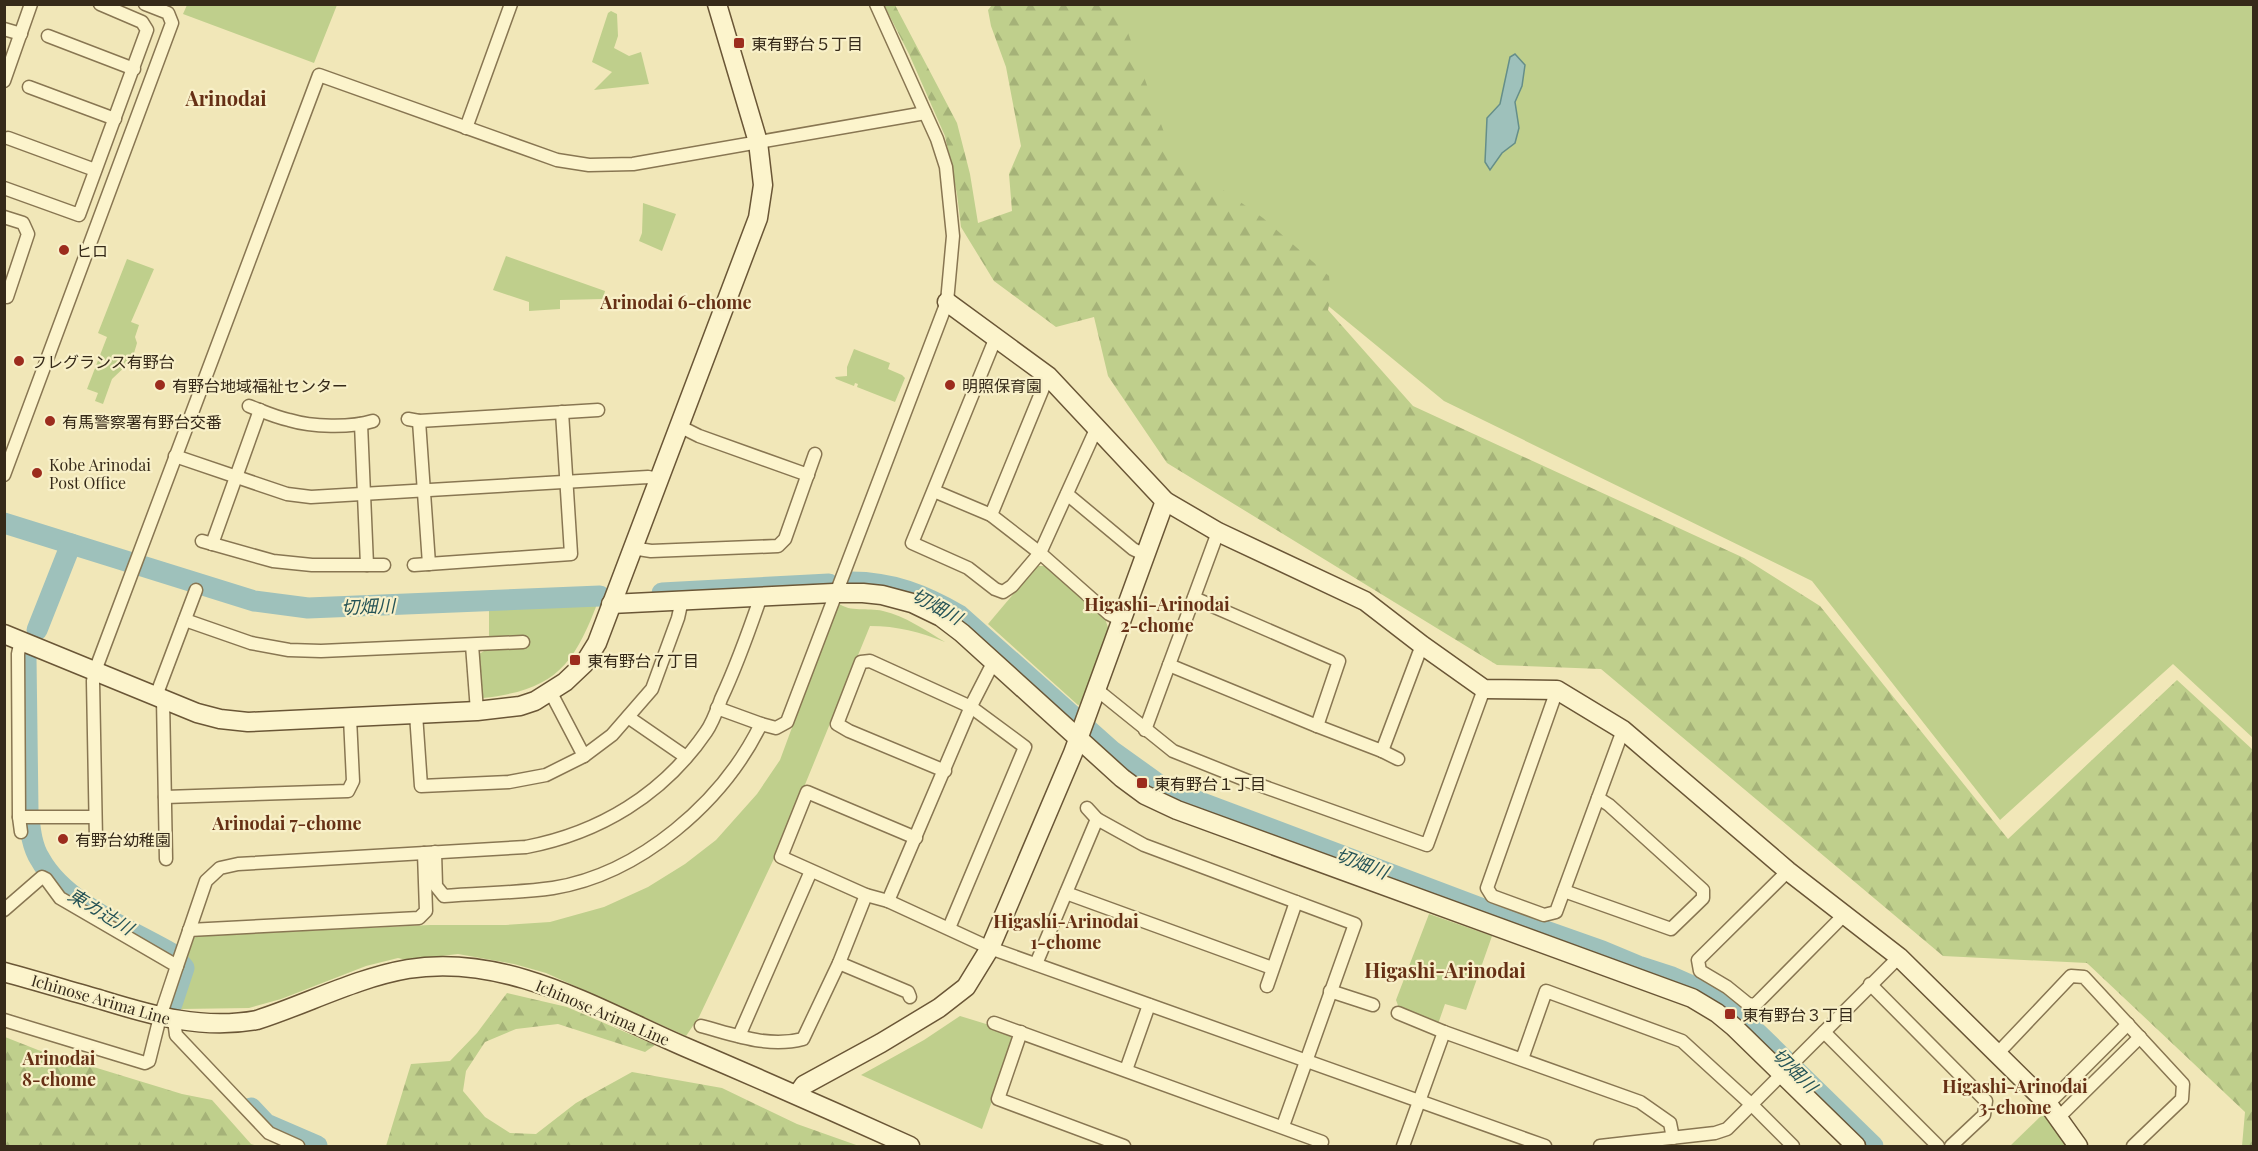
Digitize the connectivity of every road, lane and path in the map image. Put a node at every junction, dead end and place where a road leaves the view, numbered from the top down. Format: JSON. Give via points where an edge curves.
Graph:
{"nodes":[{"id":1,"x":32,"y":4,"type":"edge"},
{"id":2,"x":99,"y":4,"type":"edge"},
{"id":3,"x":145,"y":4,"type":"edge"},
{"id":4,"x":511,"y":4,"type":"edge"},
{"id":5,"x":717,"y":4,"type":"edge"},
{"id":6,"x":876,"y":4,"type":"edge"},
{"id":7,"x":4,"y":29,"type":"edge"},
{"id":8,"x":21,"y":34,"type":"junction"},
{"id":9,"x":48,"y":36,"type":"dead end"},
{"id":10,"x":134,"y":69,"type":"junction"},
{"id":11,"x":4,"y":81,"type":"edge"},
{"id":12,"x":29,"y":87,"type":"dead end"},
{"id":13,"x":925,"y":113,"type":"junction"},
{"id":14,"x":115,"y":119,"type":"junction"},
{"id":15,"x":466,"y":128,"type":"junction"},
{"id":16,"x":8,"y":138,"type":"dead end"},
{"id":17,"x":758,"y":142,"type":"junction"},
{"id":18,"x":95,"y":170,"type":"junction"},
{"id":19,"x":4,"y":188,"type":"edge"},
{"id":20,"x":4,"y":217,"type":"edge"},
{"id":21,"x":8,"y":283,"type":"edge"},
{"id":22,"x":7,"y":297,"type":"dead end"},
{"id":23,"x":947,"y":302,"type":"junction"},
{"id":24,"x":996,"y":337,"type":"junction"},
{"id":25,"x":1048,"y":376,"type":"junction"},
{"id":26,"x":598,"y":410,"type":"dead end"},
{"id":27,"x":562,"y":412,"type":"junction"},
{"id":28,"x":679,"y":426,"type":"junction"},
{"id":29,"x":1097,"y":427,"type":"junction"},
{"id":30,"x":815,"y":454,"type":"dead end"},
{"id":31,"x":175,"y":456,"type":"junction"},
{"id":32,"x":4,"y":475,"type":"edge"},
{"id":33,"x":807,"y":475,"type":"junction"},
{"id":34,"x":236,"y":477,"type":"junction"},
{"id":35,"x":658,"y":479,"type":"junction"},
{"id":36,"x":566,"y":482,"type":"junction"},
{"id":37,"x":423,"y":490,"type":"junction"},
{"id":38,"x":934,"y":491,"type":"junction"},
{"id":39,"x":364,"y":494,"type":"junction"},
{"id":40,"x":1067,"y":494,"type":"junction"},
{"id":41,"x":1165,"y":501,"type":"junction"},
{"id":42,"x":991,"y":515,"type":"junction"},
{"id":43,"x":1218,"y":532,"type":"junction"},
{"id":44,"x":632,"y":548,"type":"junction"},
{"id":45,"x":1040,"y":553,"type":"junction"},
{"id":46,"x":1145,"y":555,"type":"junction"},
{"id":47,"x":429,"y":564,"type":"junction"},
{"id":48,"x":367,"y":565,"type":"junction"},
{"id":49,"x":384,"y":565,"type":"dead end"},
{"id":50,"x":414,"y":565,"type":"dead end"},
{"id":51,"x":196,"y":590,"type":"dead end"},
{"id":52,"x":834,"y":593,"type":"junction"},
{"id":53,"x":761,"y":596,"type":"junction"},
{"id":54,"x":1194,"y":598,"type":"junction"},
{"id":55,"x":682,"y":600,"type":"junction"},
{"id":56,"x":611,"y":604,"type":"junction"},
{"id":57,"x":185,"y":620,"type":"junction"},
{"id":58,"x":1121,"y":620,"type":"junction"},
{"id":59,"x":13,"y":637,"type":"edge"},
{"id":60,"x":523,"y":642,"type":"dead end"},
{"id":61,"x":472,"y":645,"type":"junction"},
{"id":62,"x":1422,"y":645,"type":"junction"},
{"id":63,"x":994,"y":661,"type":"junction"},
{"id":64,"x":1169,"y":665,"type":"junction"},
{"id":65,"x":94,"y":670,"type":"junction"},
{"id":66,"x":1484,"y":688,"type":"junction"},
{"id":67,"x":1096,"y":689,"type":"junction"},
{"id":68,"x":1557,"y":690,"type":"junction"},
{"id":69,"x":551,"y":693,"type":"junction"},
{"id":70,"x":159,"y":697,"type":"junction"},
{"id":71,"x":971,"y":707,"type":"junction"},
{"id":72,"x":717,"y":708,"type":"junction"},
{"id":73,"x":477,"y":711,"type":"junction"},
{"id":74,"x":416,"y":714,"type":"junction"},
{"id":75,"x":628,"y":717,"type":"junction"},
{"id":76,"x":350,"y":718,"type":"junction"},
{"id":77,"x":761,"y":724,"type":"junction"},
{"id":78,"x":1317,"y":726,"type":"junction"},
{"id":79,"x":1145,"y":730,"type":"junction"},
{"id":80,"x":1623,"y":730,"type":"junction"},
{"id":81,"x":1077,"y":738,"type":"junction"},
{"id":82,"x":1382,"y":751,"type":"junction"},
{"id":83,"x":584,"y":756,"type":"junction"},
{"id":84,"x":686,"y":757,"type":"junction"},
{"id":85,"x":1398,"y":759,"type":"dead end"},
{"id":86,"x":945,"y":771,"type":"junction"},
{"id":87,"x":165,"y":798,"type":"junction"},
{"id":88,"x":1598,"y":798,"type":"junction"},
{"id":89,"x":1087,"y":808,"type":"dead end"},
{"id":90,"x":19,"y":817,"type":"junction"},
{"id":91,"x":95,"y":817,"type":"junction"},
{"id":92,"x":1096,"y":819,"type":"junction"},
{"id":93,"x":21,"y":832,"type":"dead end"},
{"id":94,"x":916,"y":838,"type":"junction"},
{"id":95,"x":96,"y":840,"type":"dead end"},
{"id":96,"x":430,"y":853,"type":"junction"},
{"id":97,"x":166,"y":859,"type":"dead end"},
{"id":98,"x":811,"y":871,"type":"junction"},
{"id":99,"x":1788,"y":871,"type":"junction"},
{"id":100,"x":1564,"y":891,"type":"junction"},
{"id":101,"x":1066,"y":893,"type":"junction"},
{"id":102,"x":866,"y":895,"type":"junction"},
{"id":103,"x":888,"y":901,"type":"junction"},
{"id":104,"x":1296,"y":902,"type":"junction"},
{"id":105,"x":4,"y":910,"type":"edge"},
{"id":106,"x":1844,"y":915,"type":"junction"},
{"id":107,"x":949,"y":928,"type":"junction"},
{"id":108,"x":189,"y":930,"type":"junction"},
{"id":109,"x":990,"y":948,"type":"junction"},
{"id":110,"x":1899,"y":957,"type":"junction"},
{"id":111,"x":839,"y":963,"type":"junction"},
{"id":112,"x":1036,"y":964,"type":"junction"},
{"id":113,"x":177,"y":966,"type":"junction"},
{"id":114,"x":1272,"y":968,"type":"junction"},
{"id":115,"x":4,"y":972,"type":"edge"},
{"id":116,"x":1870,"y":984,"type":"junction"},
{"id":117,"x":1267,"y":986,"type":"dead end"},
{"id":118,"x":1330,"y":991,"type":"junction"},
{"id":119,"x":910,"y":997,"type":"dead end"},
{"id":120,"x":1149,"y":1005,"type":"junction"},
{"id":121,"x":1373,"y":1005,"type":"dead end"},
{"id":122,"x":1398,"y":1013,"type":"dead end"},
{"id":123,"x":167,"y":1019,"type":"junction"},
{"id":124,"x":4,"y":1020,"type":"edge"},
{"id":125,"x":994,"y":1023,"type":"dead end"},
{"id":126,"x":2128,"y":1024,"type":"junction"},
{"id":127,"x":701,"y":1026,"type":"dead end"},
{"id":128,"x":1022,"y":1032,"type":"junction"},
{"id":129,"x":1444,"y":1032,"type":"junction"},
{"id":130,"x":1824,"y":1032,"type":"junction"},
{"id":131,"x":739,"y":1036,"type":"junction"},
{"id":132,"x":2140,"y":1037,"type":"junction"},
{"id":133,"x":1998,"y":1053,"type":"junction"},
{"id":134,"x":1522,"y":1059,"type":"junction"},
{"id":135,"x":1305,"y":1060,"type":"junction"},
{"id":136,"x":1126,"y":1070,"type":"junction"},
{"id":137,"x":1783,"y":1074,"type":"junction"},
{"id":138,"x":797,"y":1095,"type":"junction"},
{"id":139,"x":1419,"y":1101,"type":"junction"},
{"id":140,"x":1752,"y":1105,"type":"junction"},
{"id":141,"x":2053,"y":1111,"type":"junction"},
{"id":142,"x":1283,"y":1126,"type":"junction"},
{"id":143,"x":1673,"y":1138,"type":"junction"},
{"id":144,"x":1305,"y":1141,"type":"edge"},
{"id":145,"x":1322,"y":1142,"type":"dead end"},
{"id":146,"x":298,"y":1146,"type":"edge"},
{"id":147,"x":910,"y":1146,"type":"edge"},
{"id":148,"x":1124,"y":1146,"type":"edge"},
{"id":149,"x":1403,"y":1146,"type":"edge"},
{"id":150,"x":1545,"y":1146,"type":"edge"},
{"id":151,"x":1600,"y":1146,"type":"edge"},
{"id":152,"x":1793,"y":1146,"type":"edge"},
{"id":153,"x":1856,"y":1146,"type":"edge"},
{"id":154,"x":1938,"y":1146,"type":"edge"},
{"id":155,"x":1951,"y":1146,"type":"edge"},
{"id":156,"x":2078,"y":1146,"type":"edge"},
{"id":157,"x":2133,"y":1146,"type":"edge"}],
"edges":[{"from":1,"to":8,"type":"street"},
{"from":2,"to":10,"type":"street","via":[[142,22],[147,30]]},
{"from":3,"to":32,"type":"street","via":[[168,13],[172,23]]},
{"from":4,"to":15,"type":"street"},
{"from":5,"to":17,"type":"street"},
{"from":6,"to":13,"type":"street"},
{"from":7,"to":8,"type":"street"},
{"from":8,"to":11,"type":"street"},
{"from":9,"to":10,"type":"street"},
{"from":10,"to":14,"type":"street"},
{"from":12,"to":14,"type":"street"},
{"from":13,"to":17,"type":"street"},
{"from":13,"to":23,"type":"street","via":[[946,167],[953,236]]},
{"from":14,"to":18,"type":"street"},
{"from":15,"to":17,"type":"street","via":[[557,160],[590,165],[633,164]]},
{"from":15,"to":31,"type":"street","via":[[319,75]]},
{"from":16,"to":18,"type":"street"},
{"from":17,"to":28,"type":"street","via":[[763,185],[758,218]]},
{"from":18,"to":19,"type":"street","via":[[79,215]]},
{"from":20,"to":21,"type":"street","via":[[23,223],[28,234]]},
{"from":21,"to":22,"type":"street"},
{"from":23,"to":24,"type":"street"},
{"from":23,"to":52,"type":"street"},
{"from":24,"to":25,"type":"street"},
{"from":24,"to":38,"type":"street"},
{"from":25,"to":29,"type":"street"},
{"from":25,"to":42,"type":"street"},
{"from":26,"to":27,"type":"street"},
{"from":27,"to":36,"type":"street"},
{"from":27,"to":37,"type":"street","via":[[414,420]]},
{"from":28,"to":33,"type":"street"},
{"from":28,"to":35,"type":"street"},
{"from":29,"to":40,"type":"street"},
{"from":29,"to":41,"type":"street"},
{"from":30,"to":33,"type":"street"},
{"from":31,"to":34,"type":"street"},
{"from":31,"to":65,"type":"street"},
{"from":33,"to":44,"type":"street","via":[[785,539],[778,546],[651,551]]},
{"from":34,"to":39,"type":"street","via":[[287,494]]},
{"from":34,"to":39,"type":"street","via":[[255,408],[290,421],[327,425],[366,422]]},
{"from":34,"to":48,"type":"street","via":[[207,542],[273,561]]},
{"from":35,"to":36,"type":"street"},
{"from":35,"to":44,"type":"street"},
{"from":36,"to":37,"type":"street"},
{"from":36,"to":47,"type":"street","via":[[571,554]]},
{"from":37,"to":39,"type":"street"},
{"from":37,"to":47,"type":"street"},
{"from":38,"to":42,"type":"street"},
{"from":38,"to":45,"type":"street","via":[[912,543],[968,568],[1003,592]]},
{"from":39,"to":48,"type":"street"},
{"from":40,"to":45,"type":"street"},
{"from":40,"to":46,"type":"street"},
{"from":41,"to":43,"type":"street"},
{"from":41,"to":46,"type":"street"},
{"from":42,"to":45,"type":"street"},
{"from":43,"to":54,"type":"street"},
{"from":43,"to":62,"type":"street","via":[[1365,601]]},
{"from":44,"to":56,"type":"street"},
{"from":45,"to":58,"type":"street","via":[[1109,614]]},
{"from":46,"to":58,"type":"street"},
{"from":47,"to":50,"type":"street"},
{"from":48,"to":49,"type":"street"},
{"from":51,"to":57,"type":"street"},
{"from":52,"to":53,"type":"street"},
{"from":52,"to":63,"type":"street","via":[[882,595],[912,603],[946,621]]},
{"from":52,"to":77,"type":"street","via":[[787,722],[776,728]]},
{"from":53,"to":55,"type":"street"},
{"from":53,"to":72,"type":"street","via":[[741,657]]},
{"from":54,"to":64,"type":"street"},
{"from":54,"to":78,"type":"street","via":[[1340,661]]},
{"from":55,"to":56,"type":"street"},
{"from":55,"to":75,"type":"street","via":[[652,689]]},
{"from":56,"to":69,"type":"street","via":[[592,651],[574,674]]},
{"from":57,"to":61,"type":"street","via":[[251,643],[289,650]]},
{"from":57,"to":70,"type":"street"},
{"from":58,"to":67,"type":"street"},
{"from":59,"to":65,"type":"street"},
{"from":59,"to":90,"type":"street","via":[[18,654]]},
{"from":60,"to":61,"type":"street"},
{"from":61,"to":73,"type":"street"},
{"from":62,"to":66,"type":"street"},
{"from":62,"to":82,"type":"street"},
{"from":63,"to":71,"type":"street"},
{"from":63,"to":81,"type":"street"},
{"from":64,"to":78,"type":"street"},
{"from":64,"to":79,"type":"street"},
{"from":65,"to":70,"type":"street"},
{"from":65,"to":91,"type":"street"},
{"from":66,"to":68,"type":"street"},
{"from":66,"to":79,"type":"street","via":[[1427,845],[1173,751]]},
{"from":67,"to":79,"type":"street"},
{"from":67,"to":81,"type":"street"},
{"from":68,"to":80,"type":"street"},
{"from":68,"to":100,"type":"street","via":[[1487,888],[1492,896],[1544,915],[1556,912]]},
{"from":69,"to":73,"type":"street","via":[[520,706]]},
{"from":69,"to":83,"type":"street"},
{"from":70,"to":76,"type":"street","via":[[233,722]]},
{"from":70,"to":87,"type":"street"},
{"from":71,"to":86,"type":"street"},
{"from":71,"to":86,"type":"street","via":[[870,661],[861,662],[837,724]]},
{"from":71,"to":107,"type":"street","via":[[1025,747]]},
{"from":72,"to":77,"type":"street"},
{"from":72,"to":84,"type":"street","via":[[707,731]]},
{"from":73,"to":74,"type":"street"},
{"from":74,"to":76,"type":"street"},
{"from":74,"to":83,"type":"street","via":[[421,786],[509,782],[546,775]]},
{"from":75,"to":83,"type":"street"},
{"from":75,"to":84,"type":"street"},
{"from":76,"to":87,"type":"street","via":[[353,781],[348,791]]},
{"from":77,"to":96,"type":"street","via":[[725,779],[690,820],[650,850],[599,876],[554,888],[444,896],[436,886]]},
{"from":78,"to":82,"type":"street"},
{"from":80,"to":88,"type":"street"},
{"from":80,"to":99,"type":"street"},
{"from":81,"to":109,"type":"street"},
{"from":81,"to":137,"type":"street","via":[[1132,785],[1177,810],[1684,994],[1727,1021]]},
{"from":82,"to":85,"type":"street"},
{"from":84,"to":96,"type":"street","via":[[630,807],[559,841]]},
{"from":86,"to":94,"type":"street"},
{"from":87,"to":97,"type":"street"},
{"from":88,"to":100,"type":"street"},
{"from":88,"to":100,"type":"street","via":[[1703,890],[1703,898],[1671,929]]},
{"from":89,"to":92,"type":"street"},
{"from":90,"to":91,"type":"street"},
{"from":90,"to":93,"type":"street"},
{"from":91,"to":95,"type":"street"},
{"from":92,"to":101,"type":"street"},
{"from":92,"to":104,"type":"street","via":[[1144,844]]},
{"from":94,"to":98,"type":"street","via":[[807,792],[781,857]]},
{"from":94,"to":103,"type":"street"},
{"from":96,"to":108,"type":"street","via":[[220,868],[206,881]]},
{"from":96,"to":108,"type":"street","via":[[426,911],[419,918]]},
{"from":98,"to":102,"type":"street"},
{"from":98,"to":131,"type":"street"},
{"from":99,"to":106,"type":"street"},
{"from":99,"to":106,"type":"street","via":[[1698,960],[1700,971],[1755,1005]]},
{"from":101,"to":112,"type":"street"},
{"from":101,"to":114,"type":"street"},
{"from":102,"to":103,"type":"street"},
{"from":102,"to":111,"type":"street"},
{"from":103,"to":107,"type":"street"},
{"from":104,"to":114,"type":"street"},
{"from":104,"to":118,"type":"street","via":[[1355,924]]},
{"from":105,"to":113,"type":"street","via":[[42,877],[60,898]]},
{"from":106,"to":110,"type":"street"},
{"from":107,"to":109,"type":"street"},
{"from":108,"to":113,"type":"street"},
{"from":109,"to":112,"type":"street"},
{"from":109,"to":138,"type":"street","via":[[966,987],[939,1008],[806,1084]]},
{"from":110,"to":116,"type":"street"},
{"from":110,"to":133,"type":"street"},
{"from":111,"to":119,"type":"street","via":[[908,992]]},
{"from":111,"to":131,"type":"street","via":[[803,1039],[768,1043]]},
{"from":112,"to":120,"type":"street"},
{"from":113,"to":123,"type":"street"},
{"from":114,"to":117,"type":"street"},
{"from":115,"to":123,"type":"street","name":"Ichinose Arima Line"},
{"from":116,"to":130,"type":"street"},
{"from":116,"to":155,"type":"street","via":[[1986,1101],[1984,1115]]},
{"from":118,"to":121,"type":"street"},
{"from":118,"to":135,"type":"street"},
{"from":120,"to":135,"type":"street"},
{"from":120,"to":136,"type":"street"},
{"from":122,"to":129,"type":"street"},
{"from":123,"to":124,"type":"street","via":[[146,1063]]},
{"from":123,"to":138,"type":"street","name":"Ichinose Arima Line","via":[[241,1023],[364,980],[409,969],[462,968],[501,973],[560,991]]},
{"from":123,"to":146,"type":"street","via":[[176,1035],[269,1133]]},
{"from":125,"to":128,"type":"street"},
{"from":126,"to":132,"type":"street"},
{"from":126,"to":133,"type":"street","via":[[2084,977],[2071,976]]},
{"from":126,"to":141,"type":"street"},
{"from":127,"to":131,"type":"street"},
{"from":128,"to":136,"type":"street"},
{"from":128,"to":148,"type":"street","via":[[998,1099]]},
{"from":129,"to":134,"type":"street"},
{"from":129,"to":139,"type":"street"},
{"from":130,"to":137,"type":"street"},
{"from":130,"to":154,"type":"street"},
{"from":132,"to":141,"type":"street"},
{"from":132,"to":157,"type":"street","via":[[2183,1084],[2182,1099]]},
{"from":133,"to":141,"type":"street"},
{"from":134,"to":140,"type":"street","via":[[1546,991],[1682,1041]]},
{"from":134,"to":143,"type":"street","via":[[1640,1102],[1670,1123]]},
{"from":135,"to":139,"type":"street"},
{"from":135,"to":142,"type":"street"},
{"from":136,"to":142,"type":"street"},
{"from":137,"to":140,"type":"street"},
{"from":137,"to":153,"type":"street"},
{"from":138,"to":147,"type":"street","name":"Ichinose Arima Line"},
{"from":139,"to":149,"type":"street"},
{"from":139,"to":150,"type":"street"},
{"from":140,"to":143,"type":"street","via":[[1727,1129]]},
{"from":140,"to":152,"type":"street"},
{"from":141,"to":156,"type":"street"},
{"from":142,"to":144,"type":"street"},
{"from":143,"to":151,"type":"street"},
{"from":144,"to":145,"type":"street"}]}
